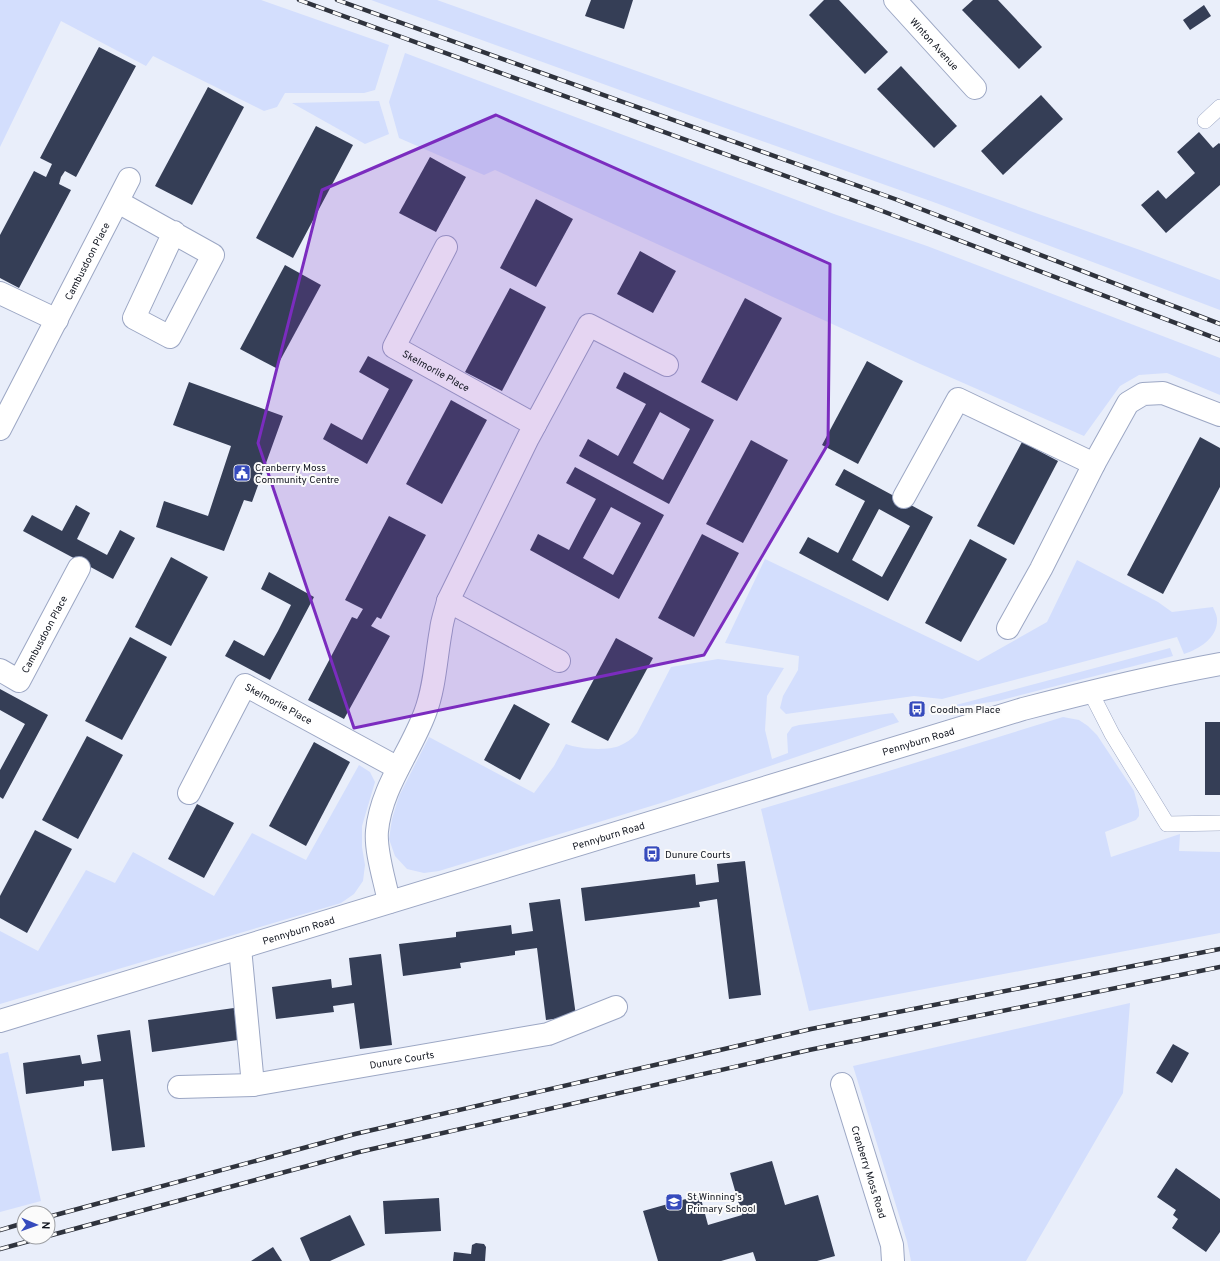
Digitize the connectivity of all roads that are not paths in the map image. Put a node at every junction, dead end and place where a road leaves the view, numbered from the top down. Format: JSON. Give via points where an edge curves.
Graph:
{"nodes":[{"id":1,"x":895,"y":0,"type":"edge"},
{"id":2,"x":975,"y":88,"type":"dead end"},
{"id":3,"x":1220,"y":107,"type":"edge"},
{"id":4,"x":1205,"y":121,"type":"dead end"},
{"id":5,"x":129,"y":179,"type":"dead end"},
{"id":6,"x":118,"y":202,"type":"junction"},
{"id":7,"x":174,"y":232,"type":"dead end"},
{"id":8,"x":446,"y":247,"type":"dead end"},
{"id":9,"x":0,"y":293,"type":"edge"},
{"id":10,"x":57,"y":320,"type":"junction"},
{"id":11,"x":667,"y":365,"type":"dead end"},
{"id":12,"x":1220,"y":415,"type":"edge"},
{"id":13,"x":535,"y":425,"type":"junction"},
{"id":14,"x":0,"y":429,"type":"edge"},
{"id":15,"x":1094,"y":464,"type":"junction"},
{"id":16,"x":904,"y":497,"type":"dead end"},
{"id":17,"x":79,"y":568,"type":"dead end"},
{"id":18,"x":448,"y":601,"type":"junction"},
{"id":19,"x":1008,"y":628,"type":"dead end"},
{"id":20,"x":559,"y":661,"type":"dead end"},
{"id":21,"x":1220,"y":664,"type":"edge"},
{"id":22,"x":0,"y":670,"type":"edge"},
{"id":23,"x":1090,"y":691,"type":"junction"},
{"id":24,"x":398,"y":768,"type":"junction"},
{"id":25,"x":189,"y":793,"type":"dead end"},
{"id":26,"x":1220,"y":823,"type":"edge"},
{"id":27,"x":389,"y":902,"type":"junction"},
{"id":28,"x":240,"y":948,"type":"junction"},
{"id":29,"x":616,"y":1006,"type":"dead end"},
{"id":30,"x":0,"y":1021,"type":"edge"},
{"id":31,"x":842,"y":1084,"type":"dead end"},
{"id":32,"x":253,"y":1085,"type":"junction"},
{"id":33,"x":179,"y":1087,"type":"dead end"},
{"id":34,"x":893,"y":1261,"type":"edge"}],
"edges":[{"from":1,"to":2,"type":"street","name":"Winton Avenue"},
{"from":3,"to":4,"type":"lane"},
{"from":5,"to":6,"type":"street","name":"Cambusdoon Place"},
{"from":6,"to":7,"type":"street"},
{"from":6,"to":10,"type":"street","name":"Cambusdoon Place"},
{"from":8,"to":13,"type":"street","name":"Skelmorlie Place","via":[[394,347]]},
{"from":9,"to":10,"type":"street"},
{"from":10,"to":14,"type":"street","name":"Cambusdoon Place"},
{"from":11,"to":13,"type":"street","via":[[589,325]]},
{"from":12,"to":15,"type":"street","via":[[1163,393],[1143,394],[1128,403]]},
{"from":13,"to":18,"type":"street"},
{"from":15,"to":16,"type":"street","via":[[958,399]]},
{"from":15,"to":19,"type":"street"},
{"from":17,"to":22,"type":"street","name":"Cambusdoon Place","via":[[19,681]]},
{"from":18,"to":20,"type":"street"},
{"from":18,"to":24,"type":"street","via":[[425,714]]},
{"from":21,"to":23,"type":"street","name":"Pennyburn Road"},
{"from":23,"to":26,"type":"lane","via":[[1112,734],[1167,824]]},
{"from":23,"to":27,"type":"street","name":"Pennyburn Road","via":[[1023,709]]},
{"from":24,"to":25,"type":"street","name":"Skelmorlie Place","via":[[245,685]]},
{"from":24,"to":27,"type":"street","via":[[381,808],[377,832]]},
{"from":27,"to":28,"type":"street","name":"Pennyburn Road"},
{"from":28,"to":30,"type":"street","name":"Pennyburn Road"},
{"from":28,"to":32,"type":"street"},
{"from":29,"to":32,"type":"street","name":"Dunure Courts","via":[[548,1034]]},
{"from":31,"to":34,"type":"street","name":"Cranberry Moss Road","via":[[892,1245]]},
{"from":32,"to":33,"type":"street","name":"Dunure Courts"}]}
